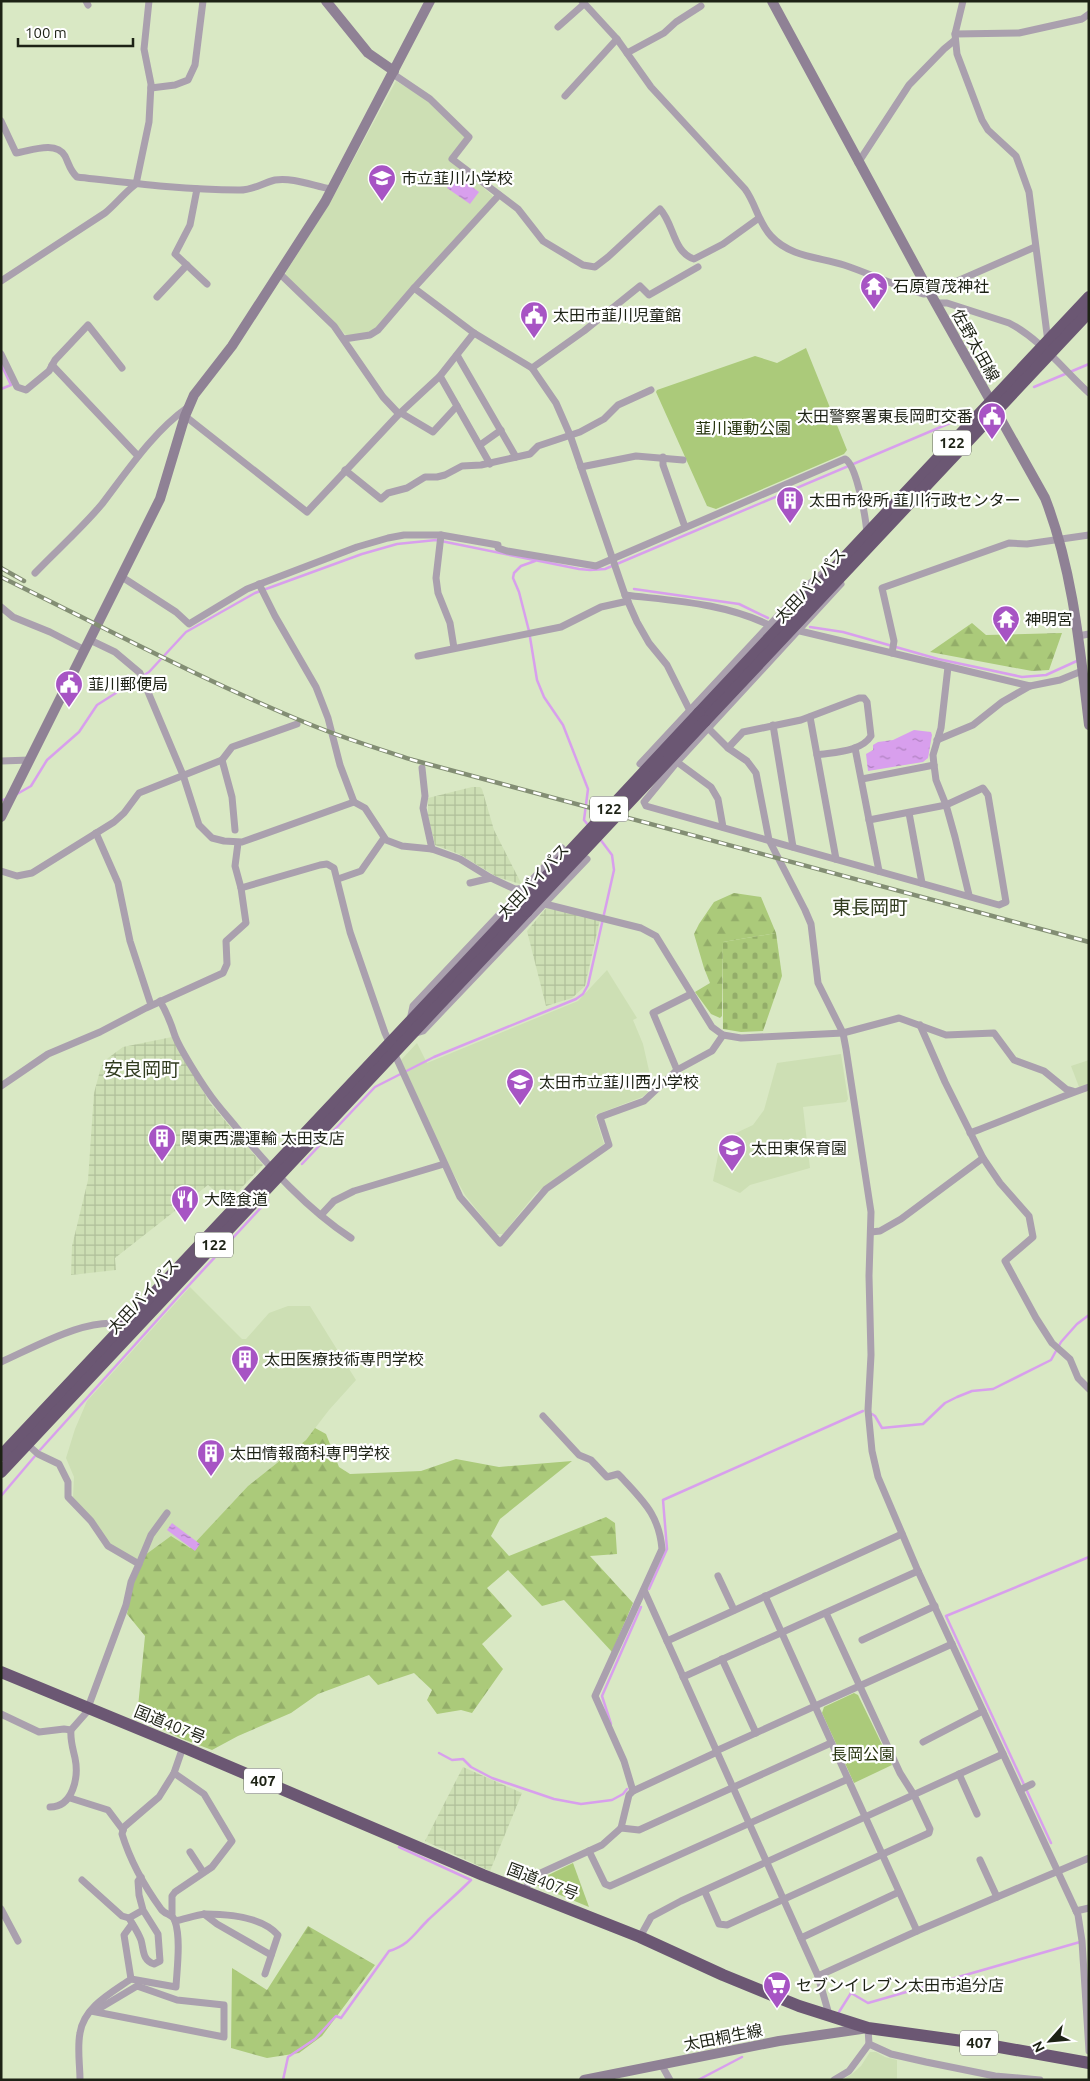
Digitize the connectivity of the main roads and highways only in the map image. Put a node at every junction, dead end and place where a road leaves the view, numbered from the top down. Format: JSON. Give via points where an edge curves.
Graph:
{"nodes":[{"id":1,"x":326,"y":1,"type":"edge"},
{"id":2,"x":430,"y":1,"type":"edge"},
{"id":3,"x":772,"y":1,"type":"edge"},
{"id":4,"x":393,"y":72,"type":"junction"},
{"id":5,"x":1089,"y":297,"type":"edge"},
{"id":6,"x":1089,"y":312,"type":"edge"},
{"id":7,"x":1045,"y":347,"type":"junction"},
{"id":8,"x":994,"y":406,"type":"junction"},
{"id":9,"x":843,"y":567,"type":"junction"},
{"id":10,"x":1089,"y":725,"type":"edge"},
{"id":11,"x":1,"y":817,"type":"edge"},
{"id":12,"x":522,"y":897,"type":"junction"},
{"id":13,"x":391,"y":1047,"type":"junction"},
{"id":14,"x":275,"y":1172,"type":"junction"},
{"id":15,"x":1,"y":1456,"type":"edge"},
{"id":16,"x":1,"y":1472,"type":"edge"},
{"id":17,"x":1,"y":1672,"type":"edge"},
{"id":18,"x":868,"y":2028,"type":"junction"},
{"id":19,"x":1089,"y":2063,"type":"edge"},
{"id":20,"x":584,"y":2080,"type":"edge"}],
"edges":[{"from":1,"to":4,"type":"main road","via":[[368,53]]},
{"from":2,"to":4,"type":"main road"},
{"from":3,"to":8,"type":"main road","name":"佐野太田線"},
{"from":4,"to":11,"type":"main road","via":[[331,190],[232,346],[194,395],[186,411],[160,500]]},
{"from":5,"to":7,"type":"highway","name":"太田バイパス","number":"122"},
{"from":6,"to":7,"type":"highway","name":"太田バイパス","number":"122"},
{"from":7,"to":8,"type":"highway","name":"太田バイパス","number":"122"},
{"from":8,"to":9,"type":"highway","name":"太田バイパス","number":"122","via":[[904,509]]},
{"from":8,"to":9,"type":"highway","name":"太田バイパス","number":"122","via":[[867,532]]},
{"from":8,"to":10,"type":"main road","name":"佐野太田線","via":[[1045,498],[1059,540],[1078,636]]},
{"from":9,"to":12,"type":"highway","name":"太田バイパス","number":"122","bridge":true,"via":[[701,718]]},
{"from":12,"to":13,"type":"highway","name":"太田バイパス","number":"122","via":[[410,1020]]},
{"from":12,"to":13,"type":"highway","name":"太田バイパス","number":"122","via":[[410,1035]]},
{"from":13,"to":14,"type":"highway","name":"太田バイパス","number":"122"},
{"from":14,"to":15,"type":"highway","name":"太田バイパス","number":"122"},
{"from":14,"to":16,"type":"highway","name":"太田バイパス","number":"122"},
{"from":17,"to":18,"type":"highway","name":"国道407号","number":"407","via":[[524,1891],[640,1936],[723,1975]]},
{"from":18,"to":19,"type":"highway","name":"国道407号","number":"407"},
{"from":18,"to":20,"type":"main road","name":"太田桐生線","via":[[779,2041]]}]}
